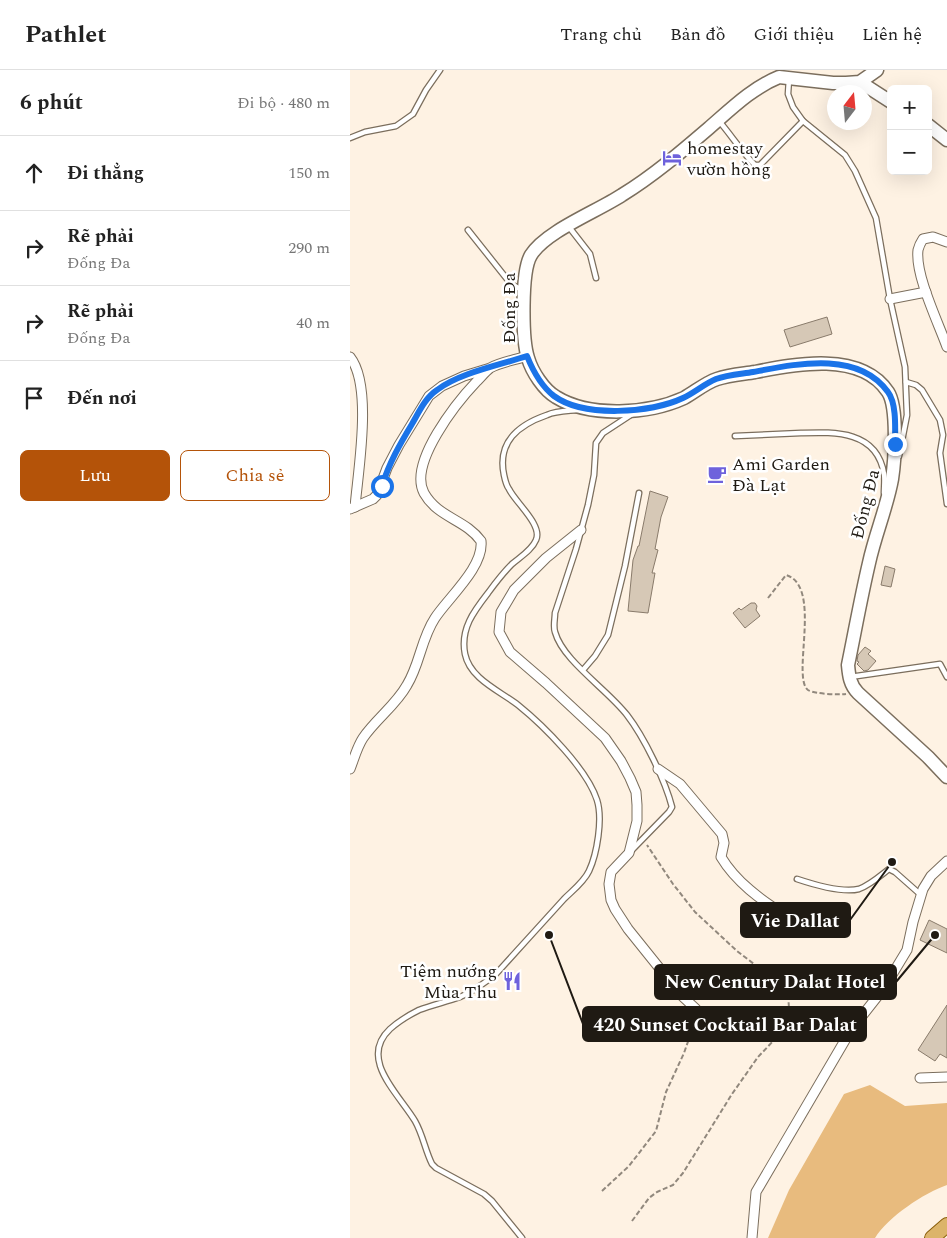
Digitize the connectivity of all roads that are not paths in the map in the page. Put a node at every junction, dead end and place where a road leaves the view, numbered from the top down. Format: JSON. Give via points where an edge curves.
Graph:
{"nodes":[{"id":1,"x":440,"y":70,"type":"edge"},
{"id":2,"x":877,"y":70,"type":"edge"},
{"id":3,"x":789,"y":78,"type":"junction"},
{"id":4,"x":860,"y":82,"type":"junction"},
{"id":5,"x":887,"y":99,"type":"edge"},
{"id":6,"x":718,"y":120,"type":"junction"},
{"id":7,"x":803,"y":121,"type":"junction"},
{"id":8,"x":932,"y":128,"type":"edge"},
{"id":9,"x":350,"y":138,"type":"edge"},
{"id":10,"x":947,"y":140,"type":"edge"},
{"id":11,"x":568,"y":226,"type":"junction"},
{"id":12,"x":468,"y":230,"type":"dead end"},
{"id":13,"x":947,"y":242,"type":"edge"},
{"id":14,"x":596,"y":278,"type":"dead end"},
{"id":15,"x":524,"y":291,"type":"junction"},
{"id":16,"x":926,"y":292,"type":"junction"},
{"id":17,"x":890,"y":299,"type":"junction"},
{"id":18,"x":947,"y":347,"type":"edge"},
{"id":19,"x":527,"y":356,"type":"junction"},
{"id":20,"x":350,"y":357,"type":"edge"},
{"id":21,"x":490,"y":368,"type":"junction"},
{"id":22,"x":906,"y":382,"type":"junction"},
{"id":23,"x":585,"y":408,"type":"junction"},
{"id":24,"x":637,"y":411,"type":"junction"},
{"id":25,"x":735,"y":436,"type":"dead end"},
{"id":26,"x":892,"y":479,"type":"junction"},
{"id":27,"x":639,"y":493,"type":"dead end"},
{"id":28,"x":947,"y":504,"type":"edge"},
{"id":29,"x":884,"y":507,"type":"junction"},
{"id":30,"x":352,"y":508,"type":"edge"},
{"id":31,"x":581,"y":530,"type":"junction"},
{"id":32,"x":583,"y":670,"type":"junction"},
{"id":33,"x":849,"y":677,"type":"junction"},
{"id":34,"x":947,"y":677,"type":"edge"},
{"id":35,"x":350,"y":769,"type":"edge"},
{"id":36,"x":658,"y":769,"type":"junction"},
{"id":37,"x":947,"y":777,"type":"edge"},
{"id":38,"x":630,"y":853,"type":"junction"},
{"id":39,"x":947,"y":861,"type":"edge"},
{"id":40,"x":797,"y":880,"type":"dead end"},
{"id":41,"x":921,"y":896,"type":"junction"},
{"id":42,"x":785,"y":915,"type":"dead end"},
{"id":43,"x":696,"y":1009,"type":"road end"},
{"id":44,"x":947,"y":1076,"type":"edge"},
{"id":45,"x":920,"y":1078,"type":"dead end"},
{"id":46,"x":947,"y":1225,"type":"edge"},
{"id":47,"x":522,"y":1238,"type":"edge"},
{"id":48,"x":752,"y":1238,"type":"edge"},
{"id":49,"x":932,"y":1238,"type":"edge"}],
"edges":[{"from":1,"to":9,"type":"lane","via":[[413,114],[396,126]]},
{"from":2,"to":4,"type":"street"},
{"from":3,"to":4,"type":"street","name":"Đống Đa","via":[[833,84]]},
{"from":3,"to":6,"type":"street","name":"Đống Đa","via":[[779,77],[762,86]]},
{"from":3,"to":7,"type":"lane","via":[[788,94]]},
{"from":4,"to":5,"type":"street"},
{"from":6,"to":7,"type":"lane","via":[[755,165],[760,165]]},
{"from":6,"to":11,"type":"street","name":"Đống Đa","via":[[622,196]]},
{"from":7,"to":17,"type":"lane","via":[[845,156],[863,188],[876,218]]},
{"from":8,"to":10,"type":"street"},
{"from":11,"to":14,"type":"lane","via":[[590,254]]},
{"from":11,"to":15,"type":"street","name":"Đống Đa","via":[[531,254],[524,276]]},
{"from":12,"to":15,"type":"lane","via":[[511,284]]},
{"from":13,"to":16,"type":"street","via":[[933,236],[923,239],[918,249]]},
{"from":15,"to":19,"type":"street","name":"Đống Đa"},
{"from":16,"to":17,"type":"street"},
{"from":16,"to":18,"type":"street"},
{"from":17,"to":22,"type":"lane"},
{"from":19,"to":21,"type":"street"},
{"from":19,"to":23,"type":"street","name":"Đống Đa","via":[[541,383],[556,397]]},
{"from":20,"to":30,"type":"street","via":[[359,375],[362,392]]},
{"from":21,"to":30,"type":"street","via":[[442,386],[430,396],[399,445],[377,495],[373,500]]},
{"from":21,"to":35,"type":"street","via":[[467,392],[436,435],[420,480],[434,507],[474,532],[482,548],[466,578],[429,629],[407,686],[362,739]]},
{"from":22,"to":26,"type":"lane","via":[[904,439]]},
{"from":22,"to":28,"type":"lane","via":[[916,384],[940,420],[943,436],[940,453]]},
{"from":23,"to":24,"type":"street","name":"Đống Đa","via":[[592,411]]},
{"from":23,"to":47,"type":"lane","via":[[548,414],[517,431],[505,446],[502,460],[506,482],[538,536],[530,549],[501,575],[476,606],[469,619],[464,645],[465,656],[475,672],[533,719],[584,775],[600,812],[596,848],[589,872],[495,975],[461,997],[423,1008],[402,1020],[382,1038],[377,1054],[388,1082],[416,1123],[432,1164],[484,1194]]},
{"from":24,"to":26,"type":"street","name":"Đống Đa","via":[[682,399],[716,379],[794,364],[833,364],[858,369],[876,379],[889,393],[895,425]]},
{"from":24,"to":31,"type":"lane","via":[[604,433],[596,443],[594,475]]},
{"from":25,"to":29,"type":"lane","via":[[832,432],[858,438],[869,445],[882,466]]},
{"from":26,"to":29,"type":"street","name":"Đống Đa"},
{"from":27,"to":32,"type":"lane","via":[[608,635]]},
{"from":29,"to":33,"type":"street","name":"Đống Đa","via":[[868,564],[848,665]]},
{"from":31,"to":32,"type":"lane","via":[[554,624],[565,652]]},
{"from":31,"to":38,"type":"street","via":[[514,590],[502,612],[499,632],[510,652],[594,727],[621,761],[636,792],[637,821]]},
{"from":32,"to":36,"type":"lane","via":[[628,716]]},
{"from":33,"to":34,"type":"lane","via":[[940,664]]},
{"from":33,"to":37,"type":"street","via":[[856,690]]},
{"from":36,"to":38,"type":"lane","via":[[672,807]]},
{"from":36,"to":42,"type":"street","via":[[680,784],[722,834],[721,857],[737,878],[764,902]]},
{"from":38,"to":43,"type":"street","via":[[611,872],[609,884],[615,909],[675,988]]},
{"from":39,"to":41,"type":"street","via":[[931,876]]},
{"from":40,"to":41,"type":"lane","via":[[819,886],[858,889],[889,869]]},
{"from":41,"to":48,"type":"street","via":[[907,950],[884,988],[851,1030],[756,1192]]},
{"from":44,"to":45,"type":"street"},
{"from":46,"to":49,"type":"main road"}]}
